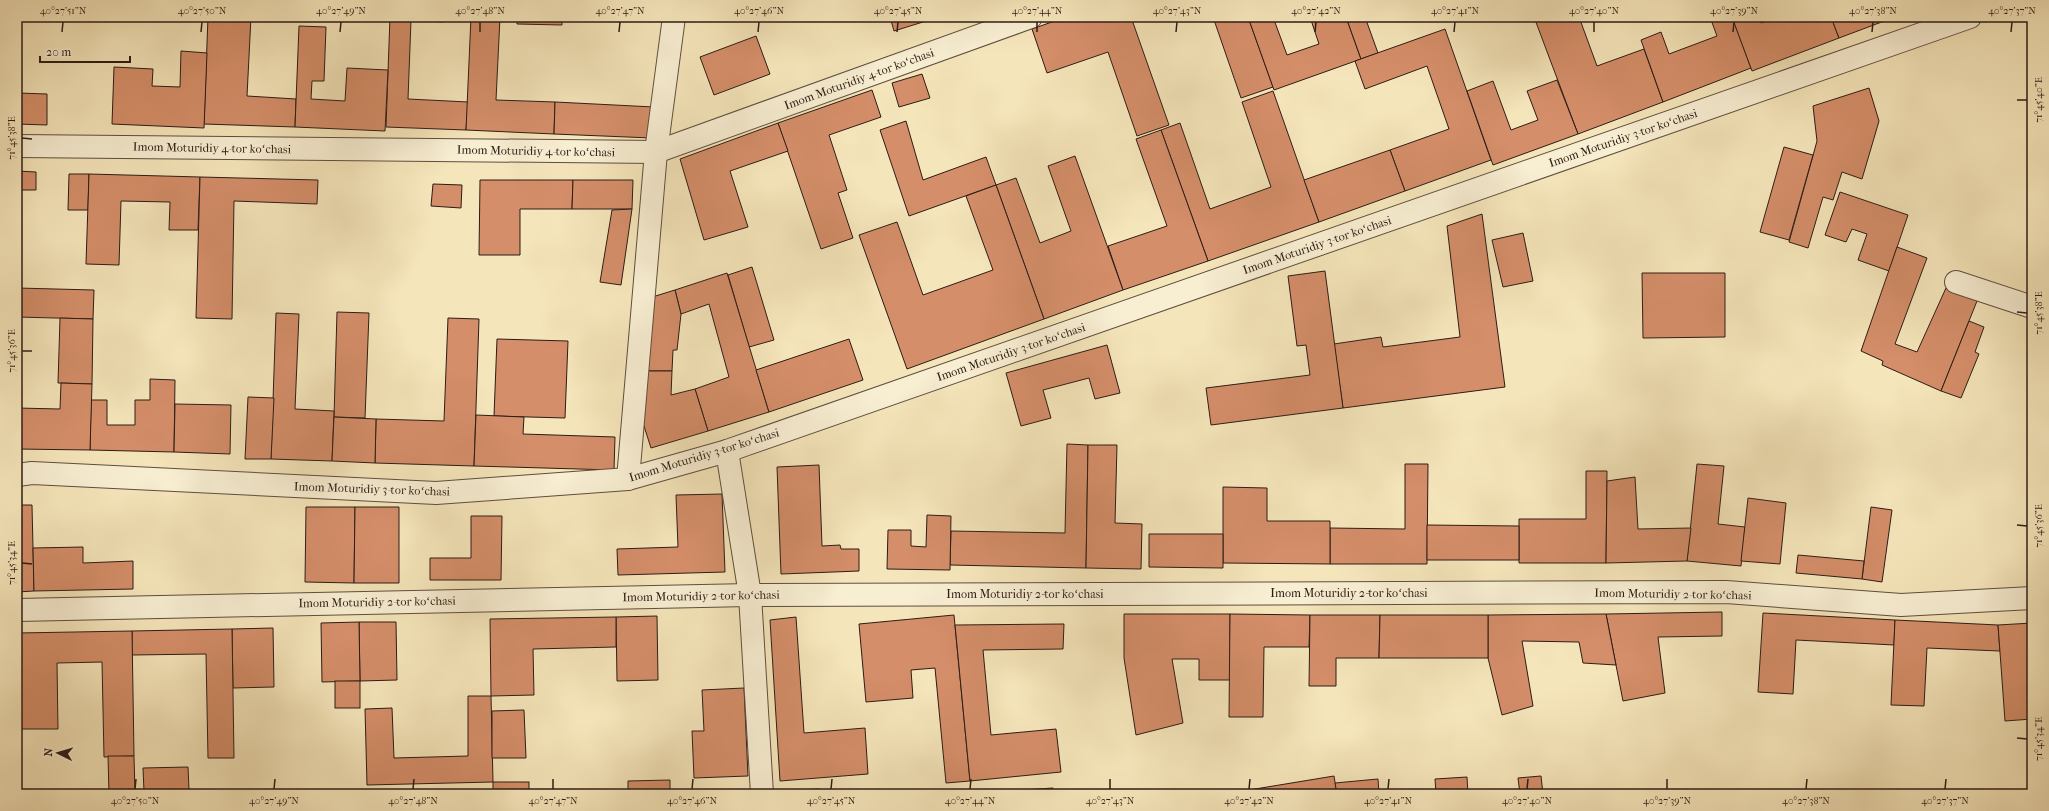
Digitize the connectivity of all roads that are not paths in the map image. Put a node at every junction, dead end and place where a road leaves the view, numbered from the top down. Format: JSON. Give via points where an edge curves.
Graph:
{"nodes":[{"id":1,"x":674,"y":17,"type":"edge"},
{"id":2,"x":1031,"y":17,"type":"edge"},
{"id":3,"x":1970,"y":17,"type":"edge"},
{"id":4,"x":17,"y":146,"type":"edge"},
{"id":5,"x":656,"y":152,"type":"junction"},
{"id":6,"x":1956,"y":282,"type":"dead end"},
{"id":7,"x":2032,"y":308,"type":"edge"},
{"id":8,"x":727,"y":451,"type":"junction"},
{"id":9,"x":17,"y":475,"type":"edge"},
{"id":10,"x":628,"y":479,"type":"junction"},
{"id":11,"x":750,"y":595,"type":"junction"},
{"id":12,"x":2032,"y":598,"type":"edge"},
{"id":13,"x":17,"y":610,"type":"edge"},
{"id":14,"x":762,"y":794,"type":"edge"}],
"edges":[{"from":1,"to":5,"type":"street"},
{"from":2,"to":5,"type":"street","name":"Imom Moturidiy 4-tor koʻchasi"},
{"from":3,"to":8,"type":"street","name":"Imom Moturidiy 3-tor koʻchasi"},
{"from":4,"to":5,"type":"street","name":"Imom Moturidiy 4-tor koʻchasi"},
{"from":5,"to":10,"type":"street"},
{"from":6,"to":7,"type":"street"},
{"from":8,"to":10,"type":"street","name":"Imom Moturidiy 3-tor koʻchasi"},
{"from":8,"to":11,"type":"street"},
{"from":9,"to":10,"type":"street","name":"Imom Moturidiy 3-tor koʻchasi","via":[[32,473],[436,493]]},
{"from":11,"to":12,"type":"street","name":"Imom Moturidiy 2-tor koʻchasi","via":[[1726,592],[1902,604]]},
{"from":11,"to":13,"type":"street","name":"Imom Moturidiy 2-tor koʻchasi"},
{"from":11,"to":14,"type":"street"}]}
